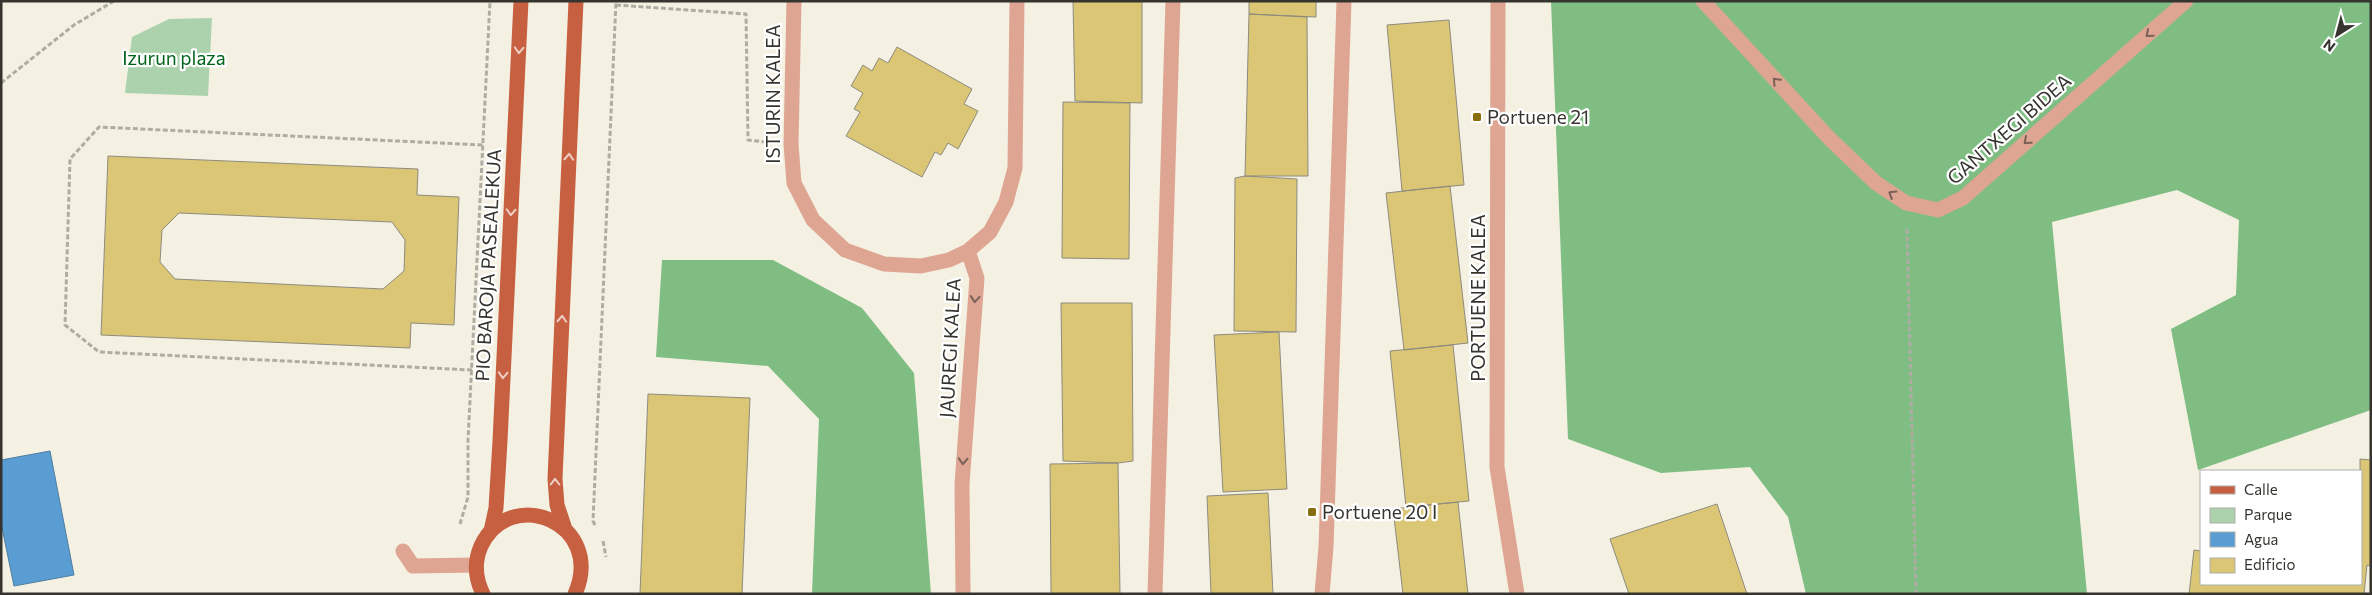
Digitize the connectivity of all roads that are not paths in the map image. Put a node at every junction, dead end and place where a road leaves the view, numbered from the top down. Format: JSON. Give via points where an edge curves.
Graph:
{"nodes":[{"id":1,"x":521,"y":1,"type":"edge"},
{"id":2,"x":576,"y":1,"type":"edge"},
{"id":3,"x":794,"y":1,"type":"edge"},
{"id":4,"x":1017,"y":1,"type":"edge"},
{"id":5,"x":1173,"y":1,"type":"edge"},
{"id":6,"x":1344,"y":1,"type":"edge"},
{"id":7,"x":1498,"y":1,"type":"edge"},
{"id":8,"x":1703,"y":1,"type":"edge"},
{"id":9,"x":2186,"y":1,"type":"edge"},
{"id":10,"x":968,"y":251,"type":"junction"},
{"id":11,"x":565,"y":529,"type":"junction"},
{"id":12,"x":491,"y":531,"type":"junction"},
{"id":13,"x":402,"y":551,"type":"dead end"},
{"id":14,"x":476,"y":565,"type":"junction"},
{"id":15,"x":483,"y":594,"type":"edge"},
{"id":16,"x":575,"y":594,"type":"edge"},
{"id":17,"x":963,"y":594,"type":"edge"},
{"id":18,"x":1155,"y":594,"type":"edge"},
{"id":19,"x":1322,"y":594,"type":"edge"},
{"id":20,"x":1517,"y":594,"type":"edge"}],
"edges":[{"from":1,"to":12,"type":"main road","name":"PIO BAROJA PASEALEKUA","one_way":true,"via":[[500,441],[496,508]]},
{"from":11,"to":2,"type":"main road","one_way":true,"via":[[557,505],[555,479]]},
{"from":3,"to":10,"type":"street","name":"ISTURIN KALEA","via":[[791,144],[794,183],[813,220],[845,250],[884,264],[921,266],[949,260]]},
{"from":4,"to":10,"type":"street","name":"JAUREGI KALEA","via":[[1015,168],[1006,202],[990,232]]},
{"from":5,"to":18,"type":"street"},
{"from":6,"to":19,"type":"street"},
{"from":7,"to":20,"type":"street","name":"PORTUENE KALEA","via":[[1497,467]]},
{"from":9,"to":8,"type":"street","name":"GANTXEGI BIDEA","one_way":true,"via":[[1963,198],[1938,210],[1906,203],[1876,183],[1829,138]]},
{"from":10,"to":17,"type":"street","name":"JAUREGI KALEA","one_way":true,"via":[[976,278],[962,484]]},
{"from":11,"to":12,"type":"main road","via":[[541,516],[527,515],[508,520]]},
{"from":11,"to":16,"type":"main road","via":[[580,554],[582,569]]},
{"from":12,"to":14,"type":"main road","via":[[478,553]]},
{"from":13,"to":14,"type":"street","via":[[413,566]]},
{"from":14,"to":15,"type":"main road","via":[[477,580]]}]}
